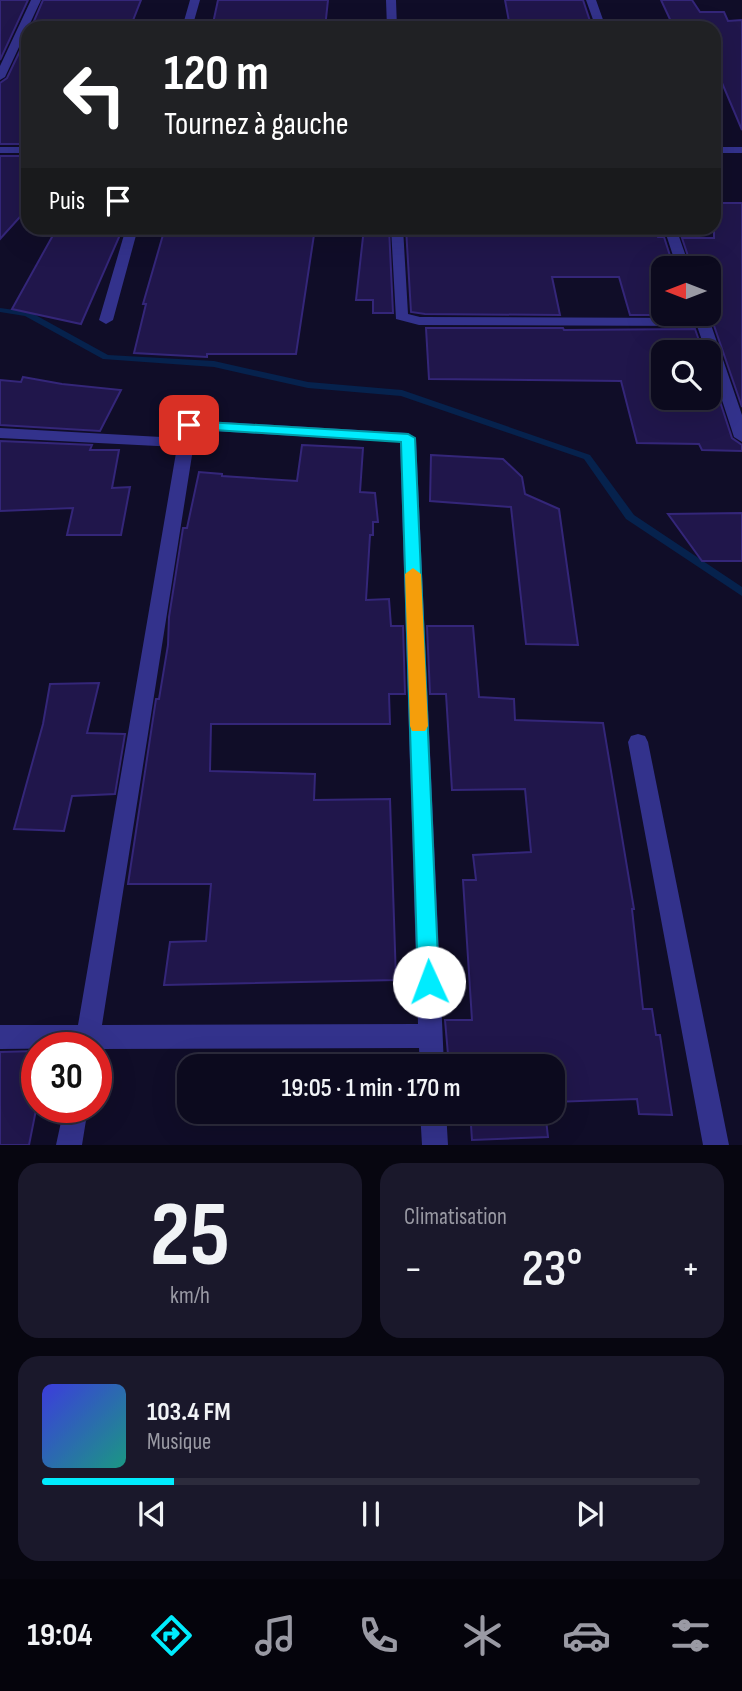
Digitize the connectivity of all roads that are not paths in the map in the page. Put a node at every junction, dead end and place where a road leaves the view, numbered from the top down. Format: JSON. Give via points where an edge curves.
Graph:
{"nodes":[{"id":1,"x":36,"y":0,"type":"edge"},
{"id":2,"x":195,"y":0,"type":"edge"},
{"id":3,"x":391,"y":0,"type":"edge"},
{"id":4,"x":591,"y":0,"type":"edge"},
{"id":5,"x":26,"y":21,"type":"edge"},
{"id":6,"x":189,"y":21,"type":"edge"},
{"id":7,"x":391,"y":21,"type":"edge"},
{"id":8,"x":598,"y":21,"type":"edge"},
{"id":9,"x":21,"y":32,"type":"edge"},
{"id":10,"x":0,"y":77,"type":"edge"},
{"id":11,"x":0,"y":150,"type":"edge"},
{"id":12,"x":21,"y":150,"type":"edge"},
{"id":13,"x":721,"y":150,"type":"edge"},
{"id":14,"x":742,"y":150,"type":"edge"},
{"id":15,"x":130,"y":235,"type":"edge"},
{"id":16,"x":397,"y":235,"type":"edge"},
{"id":17,"x":672,"y":235,"type":"edge"},
{"id":18,"x":680,"y":256,"type":"edge"},
{"id":19,"x":651,"y":319,"type":"edge"},
{"id":20,"x":106,"y":320,"type":"dead end"},
{"id":21,"x":704,"y":326,"type":"edge"},
{"id":22,"x":0,"y":433,"type":"edge"},
{"id":23,"x":742,"y":437,"type":"edge"},
{"id":24,"x":186,"y":443,"type":"junction"},
{"id":25,"x":638,"y":742,"type":"dead end"},
{"id":26,"x":89,"y":1032,"type":"edge"},
{"id":27,"x":430,"y":1036,"type":"junction"},
{"id":28,"x":0,"y":1037,"type":"edge"},
{"id":29,"x":21,"y":1038,"type":"edge"},
{"id":30,"x":112,"y":1042,"type":"edge"},
{"id":31,"x":431,"y":1054,"type":"edge"},
{"id":32,"x":73,"y":1123,"type":"edge"},
{"id":33,"x":434,"y":1124,"type":"edge"},
{"id":34,"x":69,"y":1145,"type":"edge"},
{"id":35,"x":435,"y":1145,"type":"edge"},
{"id":36,"x":716,"y":1145,"type":"edge"}],
"edges":[{"from":1,"to":5,"type":"street"},
{"from":2,"to":6,"type":"street"},
{"from":3,"to":7,"type":"street"},
{"from":4,"to":8,"type":"street"},
{"from":9,"to":10,"type":"street"},
{"from":11,"to":12,"type":"street"},
{"from":13,"to":14,"type":"street"},
{"from":15,"to":20,"type":"street"},
{"from":16,"to":19,"type":"street","via":[[401,316],[419,321]]},
{"from":17,"to":18,"type":"street"},
{"from":21,"to":23,"type":"street"},
{"from":22,"to":24,"type":"street"},
{"from":24,"to":26,"type":"street"},
{"from":24,"to":27,"type":"street","via":[[189,425],[408,438]]},
{"from":25,"to":36,"type":"street"},
{"from":27,"to":30,"type":"street"},
{"from":27,"to":31,"type":"street"},
{"from":28,"to":29,"type":"street"},
{"from":32,"to":34,"type":"street"},
{"from":33,"to":35,"type":"street"}]}
